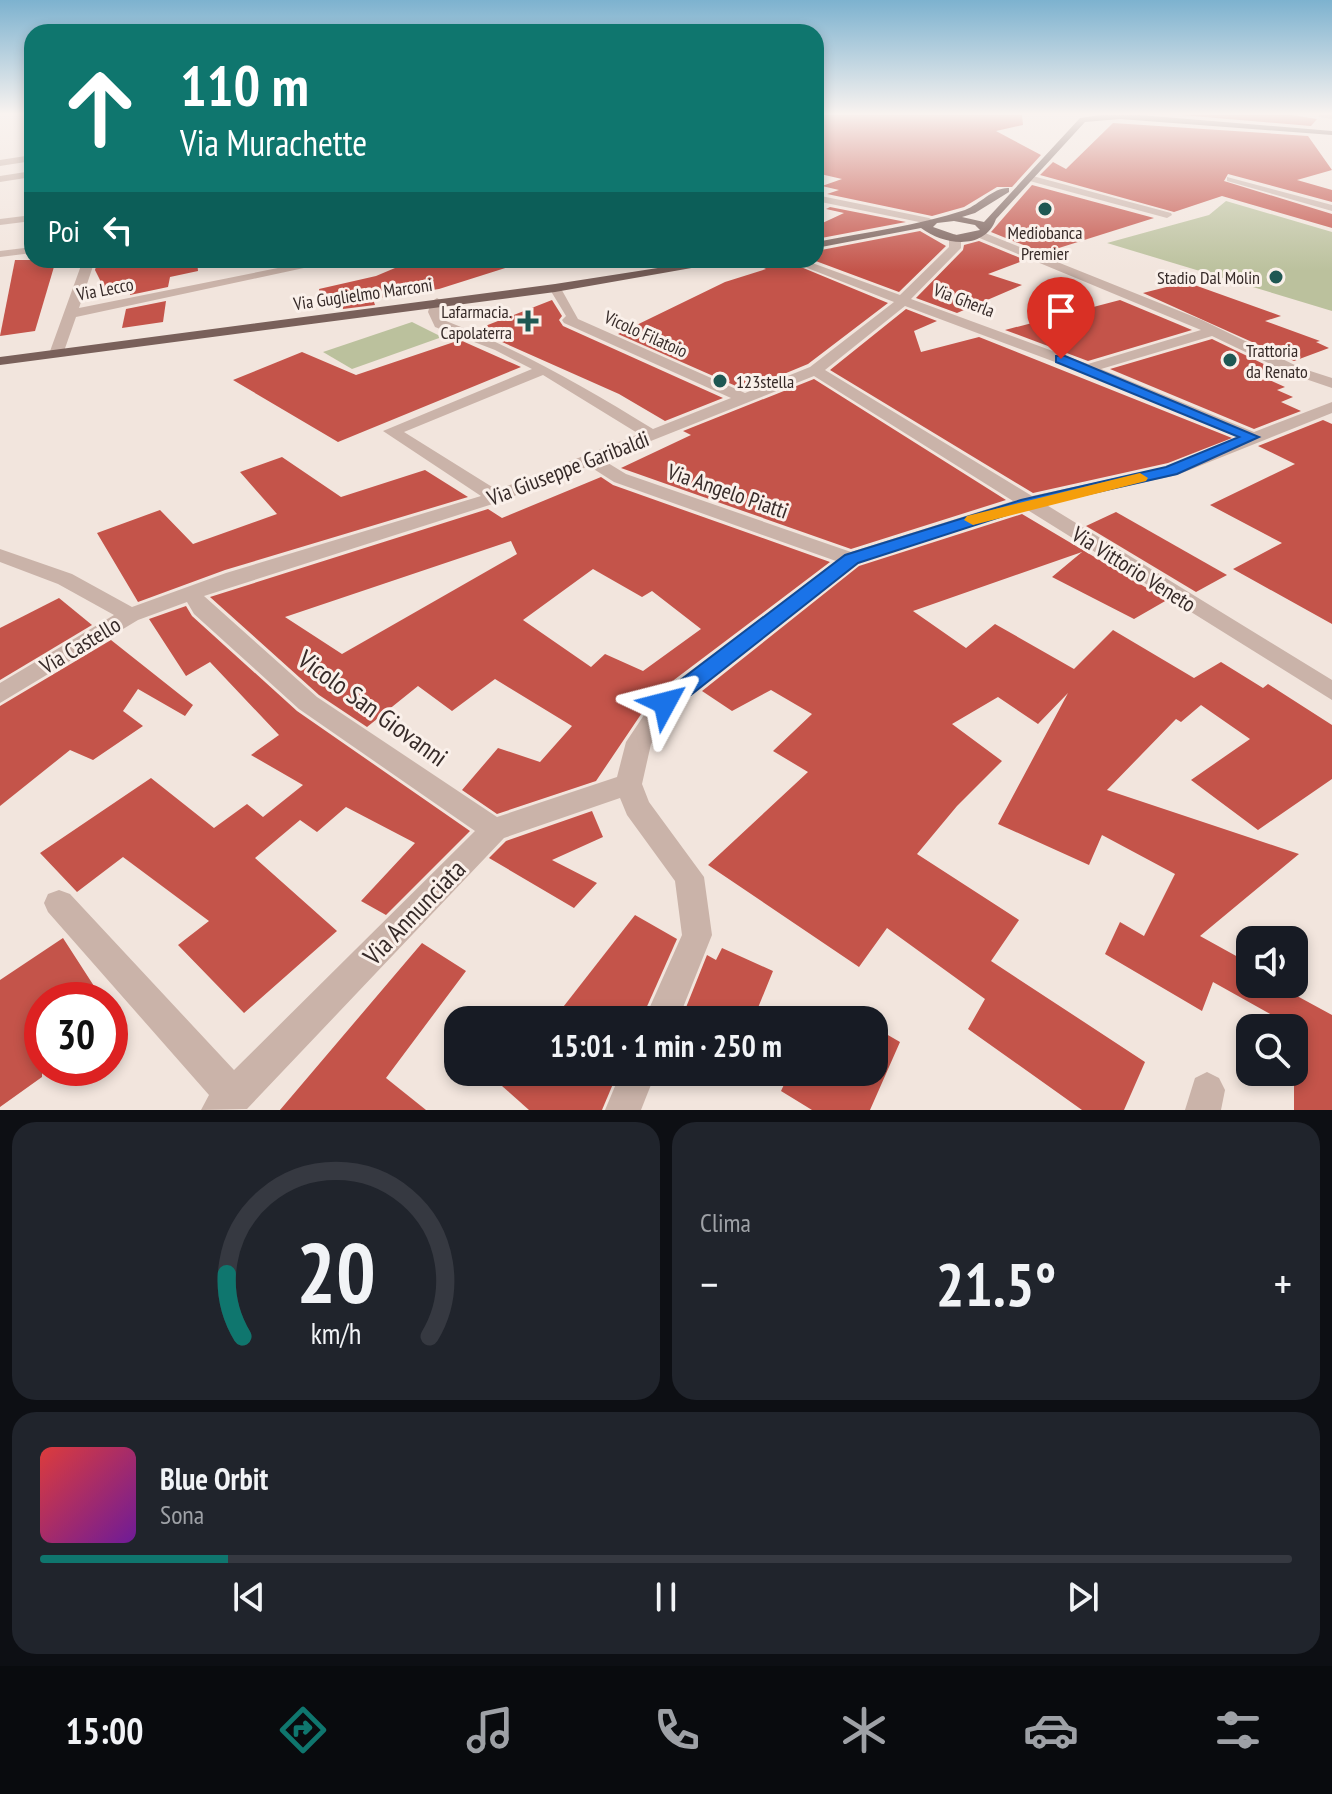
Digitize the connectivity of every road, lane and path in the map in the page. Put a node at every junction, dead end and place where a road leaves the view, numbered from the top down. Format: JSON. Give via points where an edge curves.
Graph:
{"nodes":[{"id":1,"x":1028,"y":167,"type":"edge"},
{"id":2,"x":1040,"y":167,"type":"edge"},
{"id":3,"x":24,"y":175,"type":"edge"},
{"id":4,"x":1029,"y":178,"type":"junction"},
{"id":5,"x":0,"y":179,"type":"edge"},
{"id":6,"x":1230,"y":179,"type":"dead end"},
{"id":7,"x":824,"y":200,"type":"edge"},
{"id":8,"x":1332,"y":208,"type":"edge"},
{"id":9,"x":1167,"y":215,"type":"dead end"},
{"id":10,"x":945,"y":218,"type":"junction"},
{"id":11,"x":24,"y":219,"type":"edge"},
{"id":12,"x":0,"y":222,"type":"edge"},
{"id":13,"x":928,"y":222,"type":"junction"},
{"id":14,"x":984,"y":232,"type":"junction"},
{"id":15,"x":884,"y":233,"type":"junction"},
{"id":16,"x":949,"y":236,"type":"junction"},
{"id":17,"x":824,"y":244,"type":"edge"},
{"id":18,"x":24,"y":251,"type":"edge"},
{"id":19,"x":0,"y":254,"type":"edge"},
{"id":20,"x":86,"y":268,"type":"edge"},
{"id":21,"x":296,"y":268,"type":"edge"},
{"id":22,"x":681,"y":268,"type":"edge"},
{"id":23,"x":816,"y":268,"type":"edge"},
{"id":24,"x":555,"y":288,"type":"junction"},
{"id":25,"x":904,"y":299,"type":"junction"},
{"id":26,"x":437,"y":302,"type":"junction"},
{"id":27,"x":70,"y":314,"type":"junction"},
{"id":28,"x":1213,"y":331,"type":"junction"},
{"id":29,"x":56,"y":354,"type":"junction"},
{"id":30,"x":0,"y":361,"type":"edge"},
{"id":31,"x":544,"y":369,"type":"junction"},
{"id":32,"x":1087,"y":369,"type":"junction"},
{"id":33,"x":815,"y":370,"type":"junction"},
{"id":34,"x":1330,"y":396,"type":"edge"},
{"id":35,"x":744,"y":398,"type":"junction"},
{"id":36,"x":653,"y":436,"type":"junction"},
{"id":37,"x":1252,"y":437,"type":"junction"},
{"id":38,"x":592,"y":461,"type":"junction"},
{"id":39,"x":496,"y":497,"type":"junction"},
{"id":40,"x":1027,"y":503,"type":"junction"},
{"id":41,"x":0,"y":555,"type":"edge"},
{"id":42,"x":851,"y":559,"type":"junction"},
{"id":43,"x":191,"y":592,"type":"junction"},
{"id":44,"x":130,"y":615,"type":"junction"},
{"id":45,"x":1332,"y":691,"type":"edge"},
{"id":46,"x":0,"y":694,"type":"edge"},
{"id":47,"x":629,"y":784,"type":"junction"},
{"id":48,"x":494,"y":830,"type":"junction"},
{"id":49,"x":59,"y":903,"type":"dead end"},
{"id":50,"x":667,"y":1006,"type":"edge"},
{"id":51,"x":633,"y":1086,"type":"edge"},
{"id":52,"x":227,"y":1103,"type":"edge"},
{"id":53,"x":623,"y":1110,"type":"edge"}],
"edges":[{"from":1,"to":10,"type":"main road","via":[[1007,189],[971,211]]},
{"from":2,"to":4,"type":"main road"},
{"from":3,"to":5,"type":"street"},
{"from":4,"to":9,"type":"street"},
{"from":4,"to":14,"type":"main road"},
{"from":6,"to":8,"type":"street"},
{"from":7,"to":13,"type":"street"},
{"from":10,"to":13,"type":"main road"},
{"from":10,"to":14,"type":"main road","via":[[972,221]]},
{"from":11,"to":12,"type":"street"},
{"from":13,"to":15,"type":"main road"},
{"from":13,"to":16,"type":"main road","via":[[929,230]]},
{"from":14,"to":16,"type":"main road"},
{"from":14,"to":28,"type":"street"},
{"from":15,"to":16,"type":"main road"},
{"from":15,"to":17,"type":"main road"},
{"from":16,"to":25,"type":"street","name":"Via Giuseppe Garibaldi","via":[[955,248]]},
{"from":18,"to":19,"type":"street"},
{"from":20,"to":27,"type":"street"},
{"from":21,"to":27,"type":"street","name":"Via Lecco"},
{"from":22,"to":24,"type":"main road","name":"Via Guglielmo Marconi"},
{"from":23,"to":25,"type":"street","name":"Via Gherla"},
{"from":24,"to":26,"type":"main road","name":"Via Guglielmo Marconi"},
{"from":24,"to":35,"type":"street","name":"Vicolo Filatoio","via":[[573,317],[569,320]]},
{"from":25,"to":32,"type":"street","name":"Via Gherla"},
{"from":25,"to":33,"type":"street","name":"Via Giuseppe Garibaldi"},
{"from":26,"to":29,"type":"main road","name":"Via Guglielmo Marconi"},
{"from":26,"to":31,"type":"street","via":[[440,324]]},
{"from":27,"to":29,"type":"street"},
{"from":28,"to":32,"type":"street"},
{"from":28,"to":34,"type":"street","via":[[1296,371]]},
{"from":29,"to":30,"type":"main road","name":"Via Guglielmo Marconi"},
{"from":31,"to":36,"type":"street"},
{"from":31,"to":39,"type":"street","via":[[391,431]]},
{"from":32,"to":37,"type":"street","name":"Via Gherla"},
{"from":33,"to":35,"type":"street","name":"Via Giuseppe Garibaldi"},
{"from":33,"to":40,"type":"street","name":"Via Vittorio Veneto"},
{"from":34,"to":37,"type":"street"},
{"from":35,"to":36,"type":"street","name":"Via Giuseppe Garibaldi"},
{"from":36,"to":38,"type":"street","name":"Via Giuseppe Garibaldi"},
{"from":37,"to":40,"type":"street","via":[[1171,471]]},
{"from":38,"to":39,"type":"street","name":"Via Giuseppe Garibaldi"},
{"from":38,"to":42,"type":"street","name":"Via Angelo Piatti","via":[[620,478]]},
{"from":39,"to":43,"type":"street","name":"Via Giuseppe Garibaldi"},
{"from":40,"to":42,"type":"street"},
{"from":40,"to":45,"type":"street","name":"Via Vittorio Veneto"},
{"from":41,"to":44,"type":"street","via":[[65,579]]},
{"from":42,"to":47,"type":"street","via":[[665,703],[639,742]]},
{"from":43,"to":44,"type":"street","name":"Via Giuseppe Garibaldi"},
{"from":43,"to":48,"type":"street","name":"Vicolo San Giovanni","via":[[202,609],[308,703]]},
{"from":44,"to":46,"type":"street","name":"Via Castello"},
{"from":47,"to":48,"type":"street","name":"Via Annunciata"},
{"from":47,"to":50,"type":"street","via":[[637,807],[689,877],[697,935]]},
{"from":48,"to":52,"type":"street","name":"Via Annunciata"},
{"from":49,"to":52,"type":"street","name":"Via Annunciata"},
{"from":51,"to":53,"type":"street"}]}
